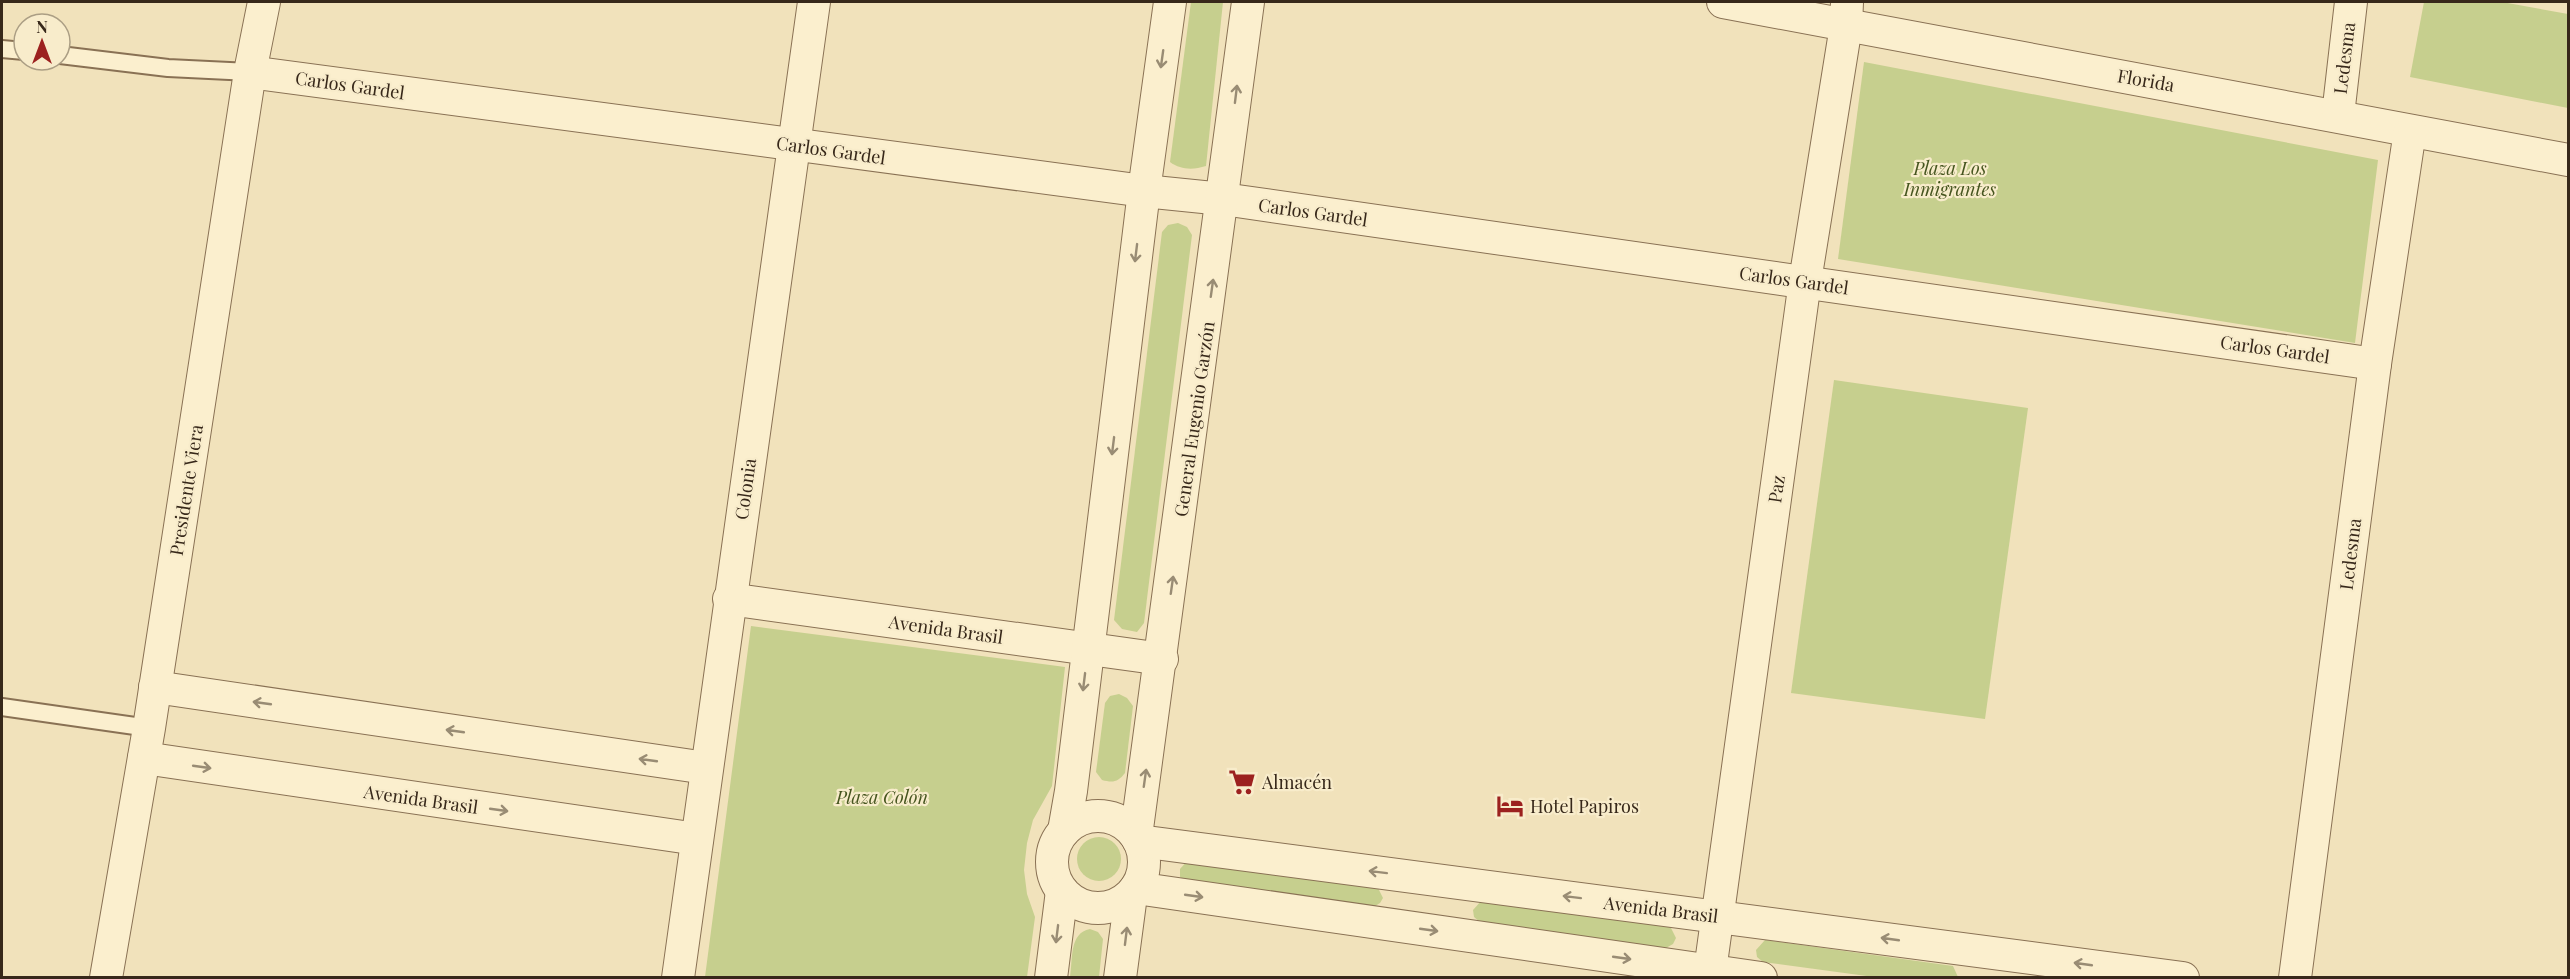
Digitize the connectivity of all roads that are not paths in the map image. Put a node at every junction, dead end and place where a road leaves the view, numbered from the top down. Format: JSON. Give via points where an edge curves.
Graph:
{"nodes":[{"id":1,"x":264,"y":2,"type":"edge"},
{"id":2,"x":814,"y":2,"type":"edge"},
{"id":3,"x":1170,"y":2,"type":"edge"},
{"id":4,"x":1248,"y":2,"type":"edge"},
{"id":5,"x":1723,"y":2,"type":"edge"},
{"id":6,"x":2351,"y":2,"type":"edge"},
{"id":7,"x":1846,"y":14,"type":"edge"},
{"id":8,"x":72,"y":57,"type":"edge"},
{"id":9,"x":250,"y":72,"type":"junction"},
{"id":10,"x":2338,"y":115,"type":"junction"},
{"id":11,"x":2410,"y":131,"type":"junction"},
{"id":12,"x":793,"y":145,"type":"junction"},
{"id":13,"x":2568,"y":160,"type":"edge"},
{"id":14,"x":1144,"y":191,"type":"junction"},
{"id":15,"x":1223,"y":199,"type":"junction"},
{"id":16,"x":1805,"y":281,"type":"junction"},
{"id":17,"x":2375,"y":364,"type":"junction"},
{"id":18,"x":729,"y":599,"type":"junction"},
{"id":19,"x":1088,"y":649,"type":"junction"},
{"id":20,"x":1162,"y":659,"type":"junction"},
{"id":21,"x":155,"y":687,"type":"junction"},
{"id":22,"x":2,"y":706,"type":"edge"},
{"id":23,"x":149,"y":728,"type":"junction"},
{"id":24,"x":144,"y":758,"type":"junction"},
{"id":25,"x":706,"y":768,"type":"junction"},
{"id":26,"x":1064,"y":831,"type":"junction"},
{"id":27,"x":1138,"y":838,"type":"junction"},
{"id":28,"x":697,"y":839,"type":"junction"},
{"id":29,"x":1062,"y":891,"type":"junction"},
{"id":30,"x":1134,"y":891,"type":"junction"},
{"id":31,"x":1717,"y":916,"type":"junction"},
{"id":32,"x":1710,"y":974,"type":"edge"},
{"id":33,"x":106,"y":978,"type":"edge"},
{"id":34,"x":678,"y":978,"type":"edge"},
{"id":35,"x":1051,"y":978,"type":"edge"},
{"id":36,"x":1120,"y":978,"type":"edge"},
{"id":37,"x":1761,"y":978,"type":"edge"},
{"id":38,"x":2183,"y":978,"type":"edge"},
{"id":39,"x":2295,"y":978,"type":"edge"}],
"edges":[{"from":1,"to":9,"type":"street","name":"Presidente Viera"},
{"from":2,"to":12,"type":"street","name":"Colonia"},
{"from":3,"to":14,"type":"street","one_way":true},
{"from":15,"to":4,"type":"street","name":"General Eugenio Garzón","one_way":true},
{"from":5,"to":7,"type":"street","name":"Florida"},
{"from":6,"to":10,"type":"street","name":"Ledesma"},
{"from":7,"to":10,"type":"street","name":"Florida"},
{"from":7,"to":16,"type":"street","name":"Paz"},
{"from":8,"to":9,"type":"lane"},
{"from":9,"to":12,"type":"street","name":"Carlos Gardel"},
{"from":9,"to":21,"type":"street","name":"Presidente Viera"},
{"from":10,"to":11,"type":"street","name":"Florida"},
{"from":11,"to":13,"type":"street","name":"Florida"},
{"from":11,"to":17,"type":"street","name":"Ledesma"},
{"from":12,"to":14,"type":"street","name":"Carlos Gardel"},
{"from":12,"to":18,"type":"street","name":"Colonia"},
{"from":14,"to":15,"type":"street","name":"Carlos Gardel"},
{"from":14,"to":19,"type":"street","one_way":true},
{"from":15,"to":16,"type":"street","name":"Carlos Gardel"},
{"from":20,"to":15,"type":"street","name":"General Eugenio Garzón","one_way":true},
{"from":16,"to":17,"type":"street","name":"Carlos Gardel"},
{"from":16,"to":31,"type":"street","name":"Paz"},
{"from":17,"to":39,"type":"street","name":"Ledesma"},
{"from":18,"to":19,"type":"street","name":"Avenida Brasil"},
{"from":18,"to":25,"type":"street","name":"Colonia"},
{"from":19,"to":20,"type":"street","name":"Avenida Brasil"},
{"from":19,"to":26,"type":"street","one_way":true},
{"from":27,"to":20,"type":"street","name":"General Eugenio Garzón","one_way":true},
{"from":21,"to":23,"type":"street","name":"Presidente Viera"},
{"from":25,"to":21,"type":"street","one_way":true},
{"from":22,"to":23,"type":"lane"},
{"from":23,"to":24,"type":"street","name":"Presidente Viera"},
{"from":24,"to":28,"type":"street","name":"Avenida Brasil","one_way":true},
{"from":24,"to":33,"type":"street","name":"Presidente Viera"},
{"from":25,"to":28,"type":"street","name":"Colonia"},
{"from":26,"to":27,"type":"street","via":[[1093,816],[1109,817],[1125,824]]},
{"from":26,"to":29,"type":"street","via":[[1055,844],[1052,861],[1054,877]]},
{"from":27,"to":30,"type":"street","via":[[1143,865]]},
{"from":31,"to":27,"type":"street","name":"Avenida Brasil","one_way":true},
{"from":28,"to":34,"type":"street","name":"Colonia"},
{"from":29,"to":30,"type":"street","via":[[1077,903],[1096,908],[1115,905]]},
{"from":29,"to":35,"type":"street","one_way":true},
{"from":30,"to":32,"type":"street","one_way":true},
{"from":36,"to":30,"type":"street","one_way":true},
{"from":31,"to":32,"type":"street","name":"Paz"},
{"from":38,"to":31,"type":"street","name":"Avenida Brasil","one_way":true},
{"from":32,"to":37,"type":"street"}]}
